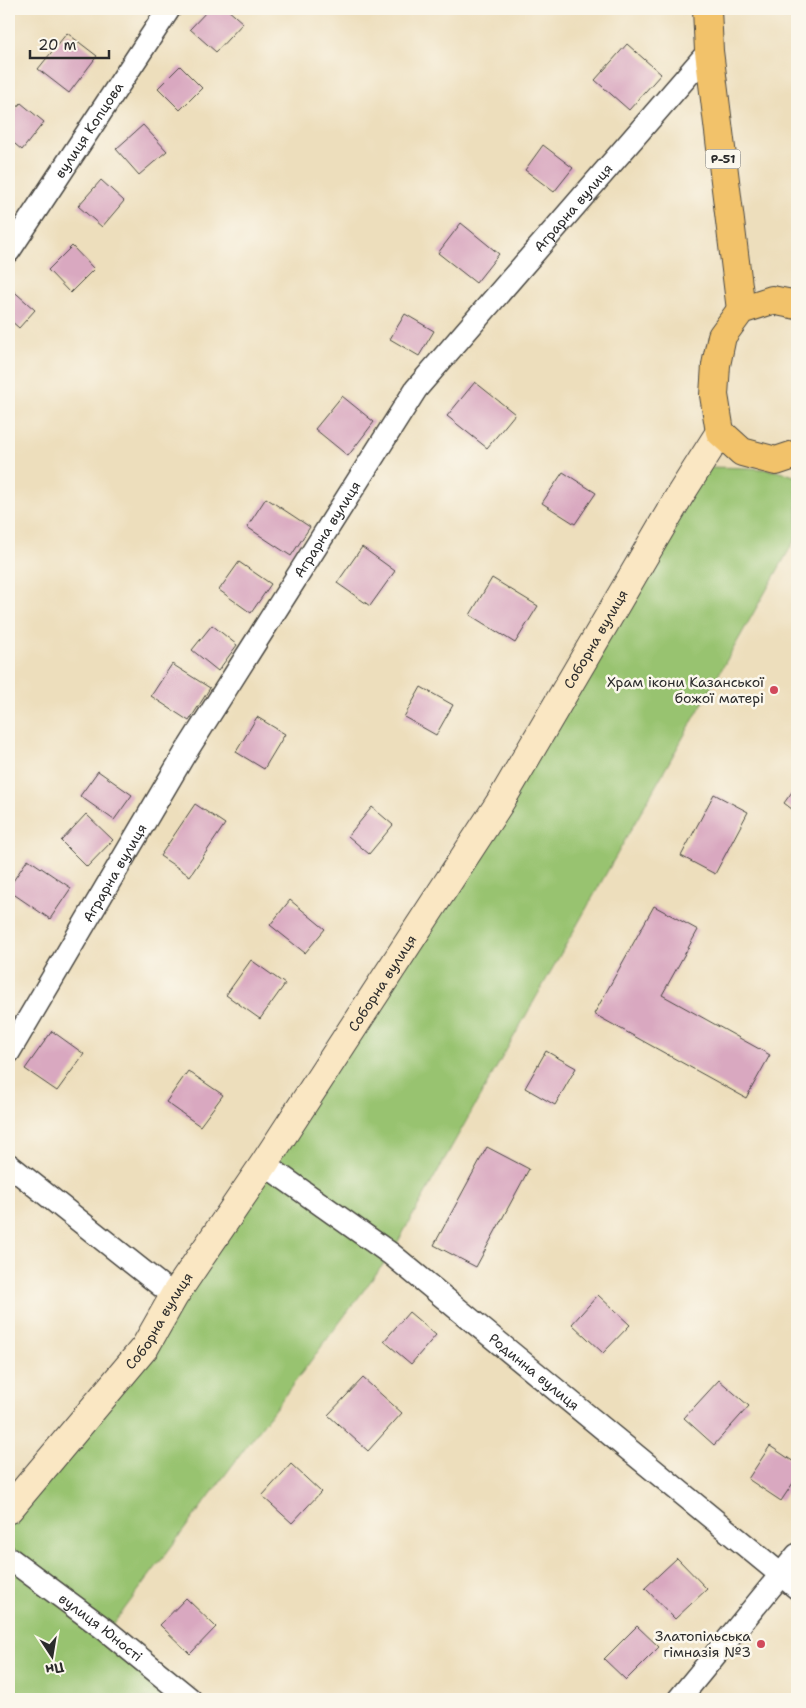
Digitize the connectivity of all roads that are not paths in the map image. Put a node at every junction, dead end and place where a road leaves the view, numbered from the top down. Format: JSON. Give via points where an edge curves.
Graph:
{"nodes":[{"id":1,"x":169,"y":9,"type":"edge"},
{"id":2,"x":707,"y":9,"type":"edge"},
{"id":3,"x":709,"y":51,"type":"junction"},
{"id":4,"x":9,"y":251,"type":"edge"},
{"id":5,"x":797,"y":305,"type":"edge"},
{"id":6,"x":741,"y":310,"type":"junction"},
{"id":7,"x":720,"y":432,"type":"junction"},
{"id":8,"x":797,"y":454,"type":"edge"},
{"id":9,"x":9,"y":1052,"type":"edge"},
{"id":10,"x":264,"y":1164,"type":"junction"},
{"id":11,"x":9,"y":1165,"type":"edge"},
{"id":12,"x":174,"y":1296,"type":"junction"},
{"id":13,"x":9,"y":1509,"type":"edge"},
{"id":14,"x":797,"y":1556,"type":"edge"},
{"id":15,"x":9,"y":1558,"type":"edge"},
{"id":16,"x":789,"y":1582,"type":"edge"},
{"id":17,"x":190,"y":1699,"type":"edge"},
{"id":18,"x":678,"y":1699,"type":"edge"}],
"edges":[{"from":1,"to":4,"type":"street","name":"вулиця Копцова"},
{"from":2,"to":3,"type":"main road","number":"Р-51"},
{"from":3,"to":6,"type":"main road","number":"Р-51"},
{"from":3,"to":9,"type":"street","name":"Аграрна вулиця","via":[[416,389],[184,755]]},
{"from":5,"to":6,"type":"main road","via":[[772,300]]},
{"from":6,"to":7,"type":"main road","via":[[722,336],[716,364],[714,395]]},
{"from":7,"to":8,"type":"main road","via":[[742,452],[776,461]]},
{"from":7,"to":10,"type":"main road","name":"Соборна вулиця","via":[[499,804]]},
{"from":10,"to":12,"type":"main road","name":"Соборна вулиця"},
{"from":10,"to":16,"type":"street","name":"Родинна вулиця","via":[[391,1254]]},
{"from":11,"to":12,"type":"street"},
{"from":12,"to":13,"type":"main road","name":"Соборна вулиця","via":[[145,1347]]},
{"from":14,"to":16,"type":"street"},
{"from":15,"to":17,"type":"street","name":"вулиця Юності","via":[[107,1631]]},
{"from":16,"to":18,"type":"street"}]}
